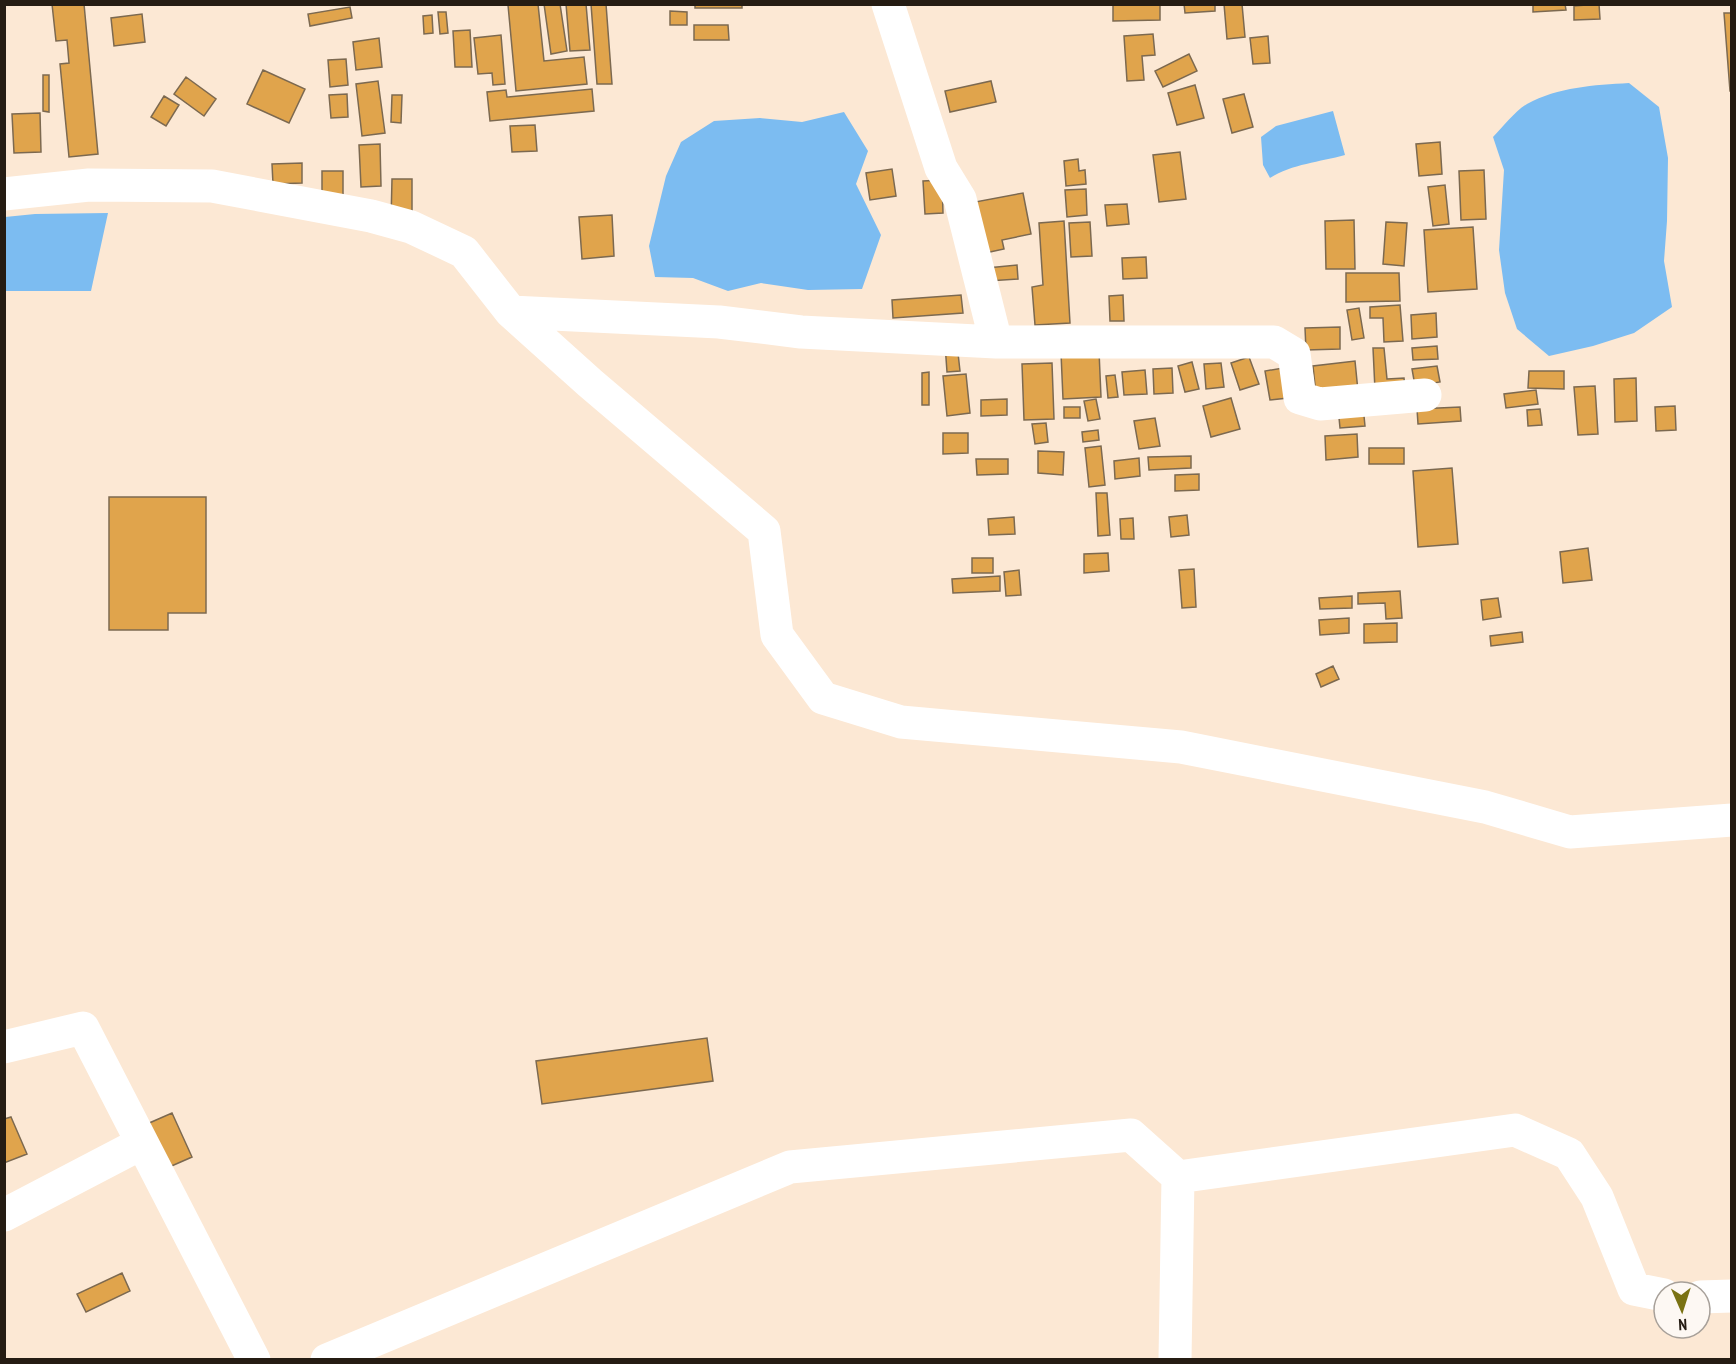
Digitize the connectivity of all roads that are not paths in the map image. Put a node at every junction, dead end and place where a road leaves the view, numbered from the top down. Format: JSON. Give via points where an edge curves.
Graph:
{"nodes":[{"id":1,"x":888,"y":4,"type":"edge"},
{"id":2,"x":4,"y":194,"type":"edge"},
{"id":3,"x":511,"y":312,"type":"junction"},
{"id":4,"x":996,"y":342,"type":"junction"},
{"id":5,"x":1425,"y":396,"type":"dead end"},
{"id":6,"x":1731,"y":820,"type":"edge"},
{"id":7,"x":4,"y":1047,"type":"edge"},
{"id":8,"x":142,"y":1143,"type":"junction"},
{"id":9,"x":1178,"y":1177,"type":"junction"},
{"id":10,"x":4,"y":1215,"type":"edge"},
{"id":11,"x":1652,"y":1293,"type":"edge"},
{"id":12,"x":1731,"y":1296,"type":"edge"},
{"id":13,"x":1712,"y":1297,"type":"edge"},
{"id":14,"x":254,"y":1359,"type":"edge"},
{"id":15,"x":327,"y":1359,"type":"edge"},
{"id":16,"x":1175,"y":1359,"type":"edge"}],
"edges":[{"from":1,"to":4,"type":"street","via":[[942,168],[960,199]]},
{"from":2,"to":3,"type":"street","via":[[89,185],[212,186],[371,216],[411,227],[464,252]]},
{"from":3,"to":4,"type":"street"},
{"from":3,"to":6,"type":"street","via":[[764,531],[777,635],[823,698],[901,722],[1181,747],[1485,807],[1570,832]]},
{"from":4,"to":5,"type":"street","via":[[1274,342],[1294,354],[1300,398],[1320,404]]},
{"from":7,"to":8,"type":"street","via":[[83,1028]]},
{"from":8,"to":10,"type":"street"},
{"from":8,"to":14,"type":"street"},
{"from":9,"to":11,"type":"street","via":[[1515,1130],[1569,1154],[1597,1197],[1634,1289]]},
{"from":9,"to":15,"type":"street","via":[[1131,1135],[790,1167]]},
{"from":9,"to":16,"type":"street"},
{"from":12,"to":13,"type":"street"}]}
